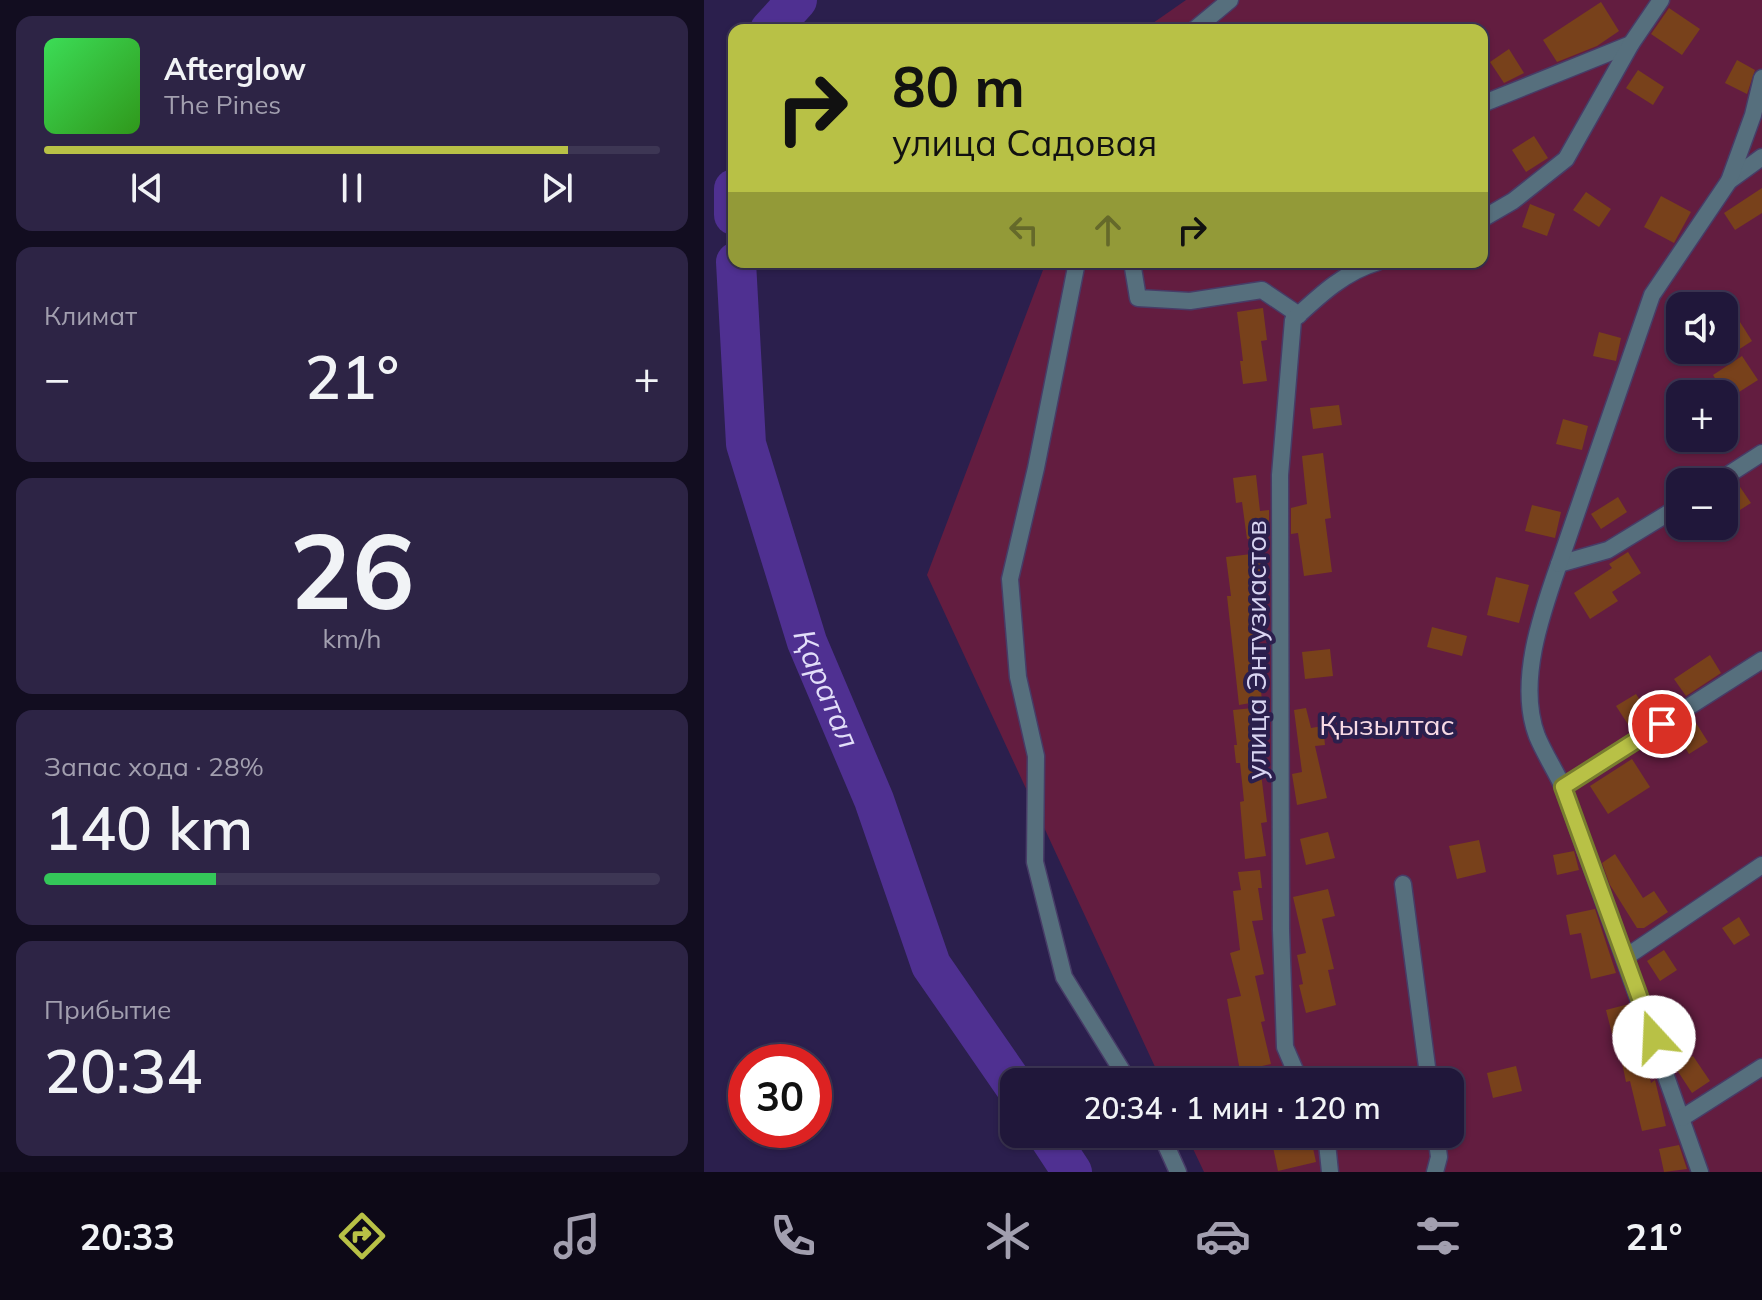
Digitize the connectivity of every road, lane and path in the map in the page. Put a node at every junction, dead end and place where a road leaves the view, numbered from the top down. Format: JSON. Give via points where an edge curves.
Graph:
{"nodes":[{"id":1,"x":1230,"y":0,"type":"edge"},
{"id":2,"x":1661,"y":0,"type":"edge"},
{"id":3,"x":1201,"y":24,"type":"edge"},
{"id":4,"x":1631,"y":44,"type":"junction"},
{"id":5,"x":1762,"y":78,"type":"edge"},
{"id":6,"x":1488,"y":102,"type":"edge"},
{"id":7,"x":1762,"y":157,"type":"edge"},
{"id":8,"x":1729,"y":181,"type":"junction"},
{"id":9,"x":1488,"y":216,"type":"edge"},
{"id":10,"x":1076,"y":268,"type":"edge"},
{"id":11,"x":1133,"y":268,"type":"edge"},
{"id":12,"x":1356,"y":268,"type":"edge"},
{"id":13,"x":1299,"y":315,"type":"junction"},
{"id":14,"x":1762,"y":453,"type":"edge"},
{"id":15,"x":1738,"y":468,"type":"edge"},
{"id":16,"x":1666,"y":515,"type":"edge"},
{"id":17,"x":1559,"y":564,"type":"junction"},
{"id":18,"x":1762,"y":660,"type":"edge"},
{"id":19,"x":1563,"y":787,"type":"junction"},
{"id":20,"x":1762,"y":865,"type":"edge"},
{"id":21,"x":1403,"y":884,"type":"dead end"},
{"id":22,"x":1626,"y":957,"type":"junction"},
{"id":23,"x":1762,"y":1067,"type":"edge"},
{"id":24,"x":1120,"y":1068,"type":"edge"},
{"id":25,"x":1294,"y":1068,"type":"edge"},
{"id":26,"x":1427,"y":1068,"type":"edge"},
{"id":27,"x":1682,"y":1118,"type":"junction"},
{"id":28,"x":1167,"y":1148,"type":"edge"},
{"id":29,"x":1328,"y":1148,"type":"edge"},
{"id":30,"x":1438,"y":1148,"type":"edge"},
{"id":31,"x":1178,"y":1172,"type":"edge"},
{"id":32,"x":1330,"y":1172,"type":"edge"},
{"id":33,"x":1435,"y":1172,"type":"edge"},
{"id":34,"x":1700,"y":1172,"type":"edge"}],
"edges":[{"from":1,"to":3,"type":"street"},
{"from":2,"to":4,"type":"street"},
{"from":4,"to":6,"type":"street"},
{"from":4,"to":9,"type":"street","via":[[1566,159]]},
{"from":5,"to":8,"type":"street"},
{"from":7,"to":8,"type":"street"},
{"from":8,"to":17,"type":"street","via":[[1652,295]]},
{"from":10,"to":24,"type":"street","via":[[1010,579],[1018,677],[1036,756],[1035,862],[1064,977]]},
{"from":11,"to":13,"type":"street","via":[[1138,298],[1190,301],[1262,290]]},
{"from":12,"to":13,"type":"street"},
{"from":13,"to":25,"type":"street","name":"улица Энтузиастов","via":[[1293,320],[1280,475],[1281,930],[1285,1047]]},
{"from":14,"to":15,"type":"street"},
{"from":16,"to":17,"type":"street","via":[[1608,550]]},
{"from":17,"to":19,"type":"street","via":[[1542,611],[1529,682],[1536,734]]},
{"from":18,"to":19,"type":"street"},
{"from":19,"to":22,"type":"street"},
{"from":20,"to":22,"type":"street"},
{"from":21,"to":26,"type":"street"},
{"from":22,"to":27,"type":"street"},
{"from":23,"to":27,"type":"street"},
{"from":27,"to":34,"type":"street"},
{"from":28,"to":31,"type":"street"},
{"from":29,"to":32,"type":"street"},
{"from":30,"to":33,"type":"street"}]}
